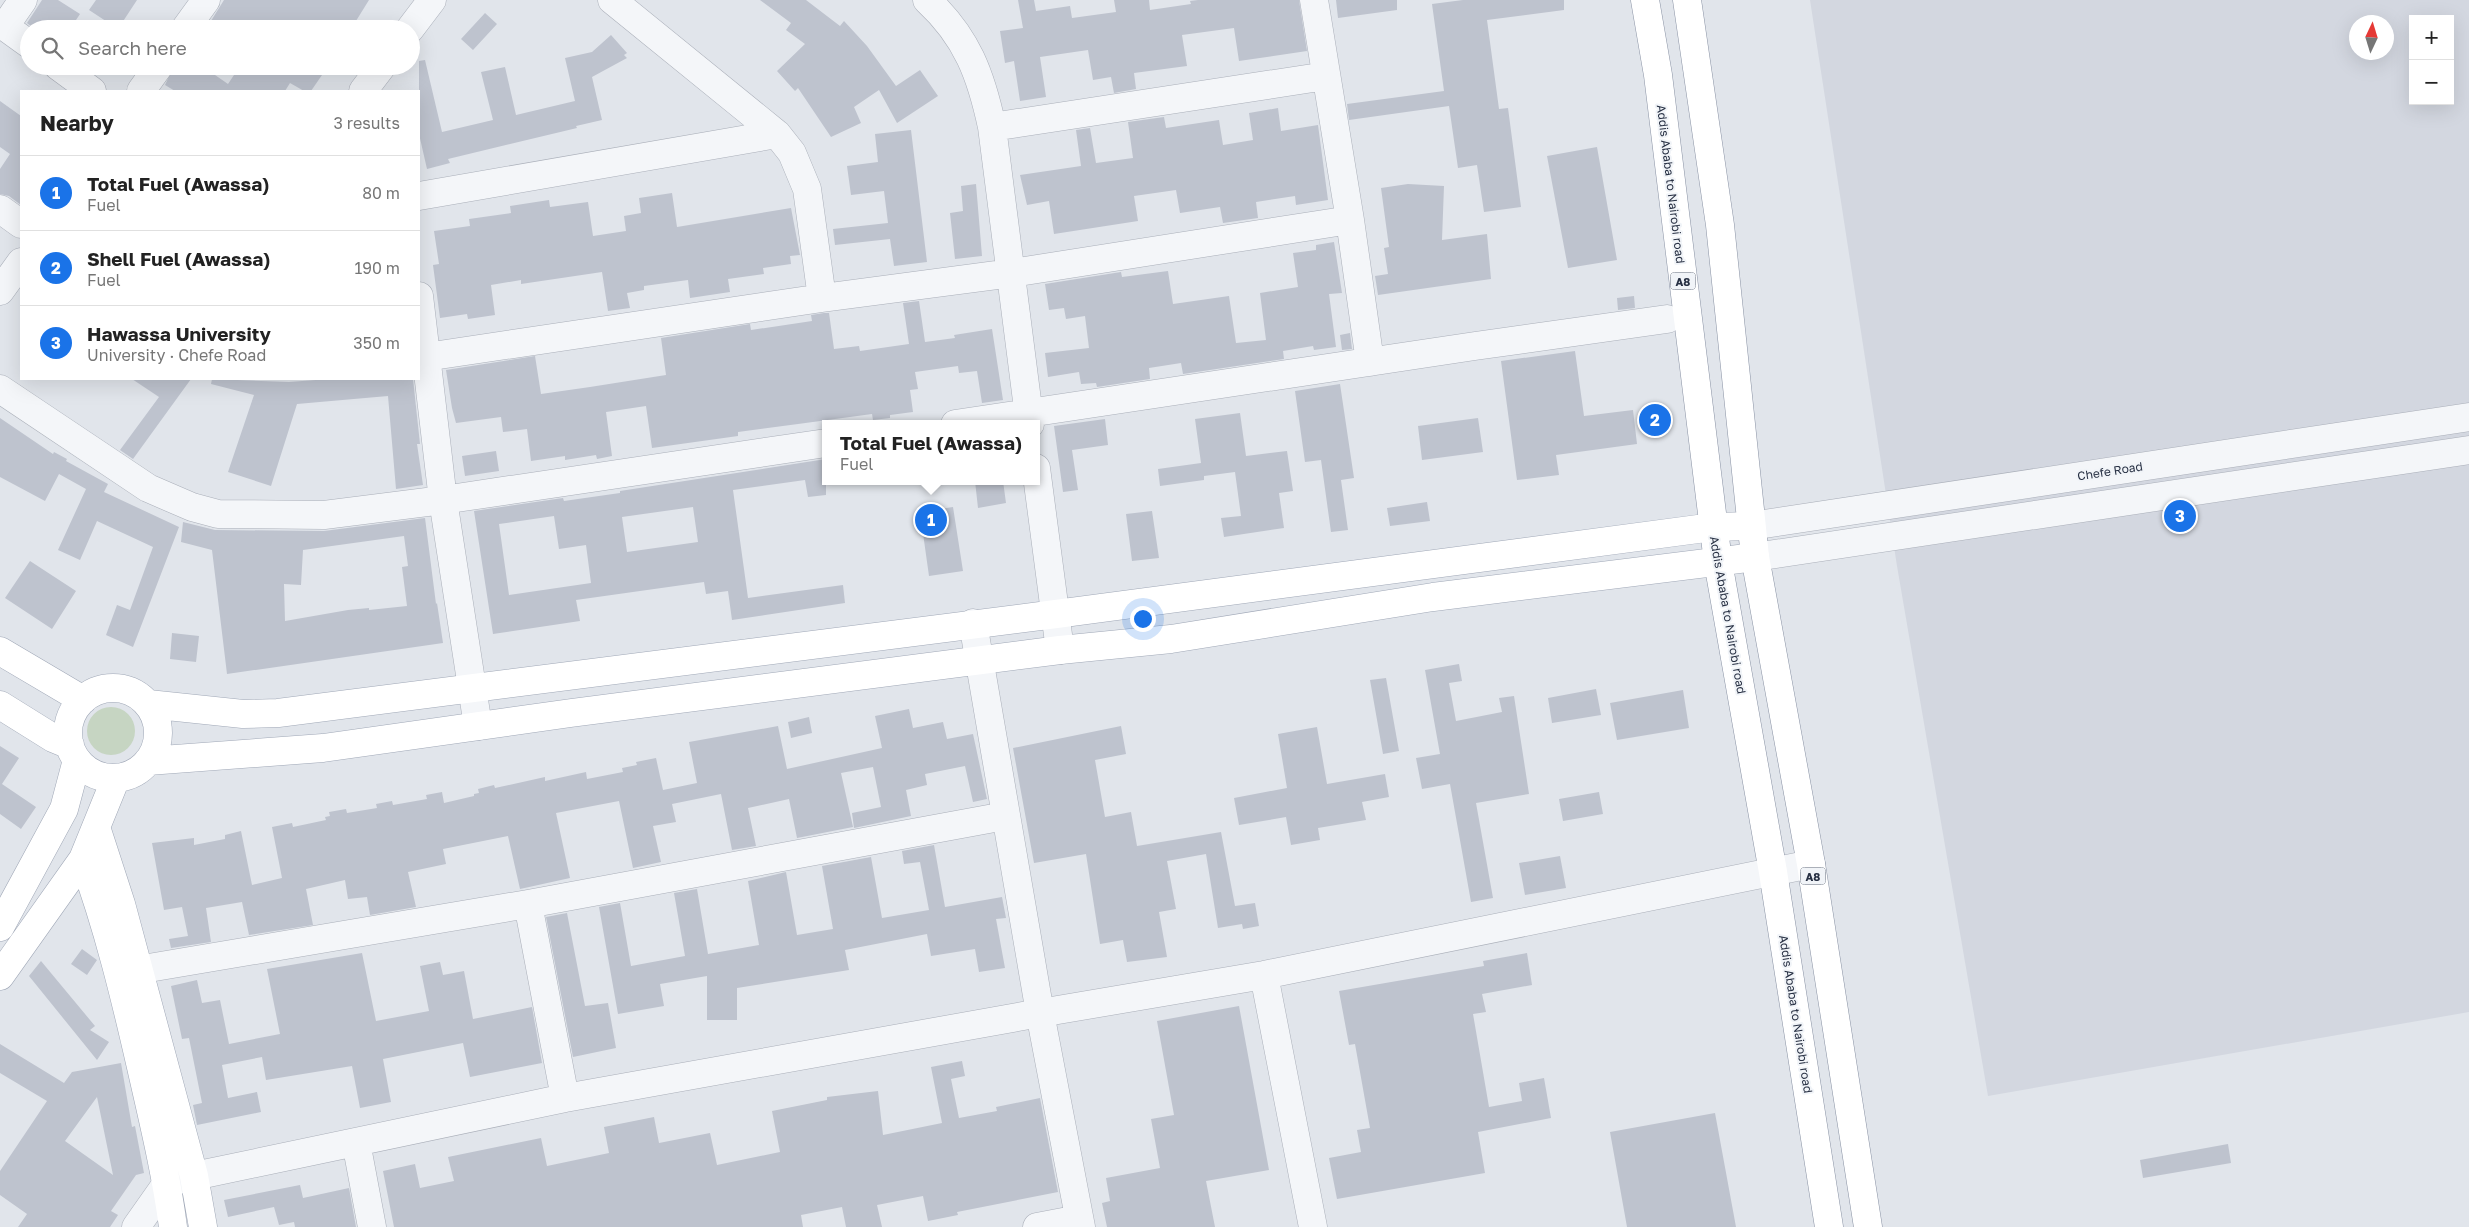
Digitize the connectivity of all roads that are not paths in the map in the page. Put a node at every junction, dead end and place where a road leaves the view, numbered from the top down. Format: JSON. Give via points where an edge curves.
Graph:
{"nodes":[{"id":1,"x":23,"y":0,"type":"edge"},
{"id":2,"x":206,"y":0,"type":"edge"},
{"id":3,"x":432,"y":0,"type":"edge"},
{"id":4,"x":612,"y":0,"type":"edge"},
{"id":5,"x":1314,"y":0,"type":"edge"},
{"id":6,"x":1645,"y":0,"type":"edge"},
{"id":7,"x":1687,"y":0,"type":"edge"},
{"id":8,"x":938,"y":2,"type":"edge"},
{"id":9,"x":192,"y":20,"type":"edge"},
{"id":10,"x":417,"y":20,"type":"edge"},
{"id":11,"x":2,"y":25,"type":"edge"},
{"id":12,"x":20,"y":38,"type":"edge"},
{"id":13,"x":70,"y":75,"type":"edge"},
{"id":14,"x":153,"y":75,"type":"edge"},
{"id":15,"x":375,"y":75,"type":"edge"},
{"id":16,"x":1326,"y":76,"type":"junction"},
{"id":17,"x":91,"y":90,"type":"edge"},
{"id":18,"x":142,"y":90,"type":"edge"},
{"id":19,"x":364,"y":90,"type":"edge"},
{"id":20,"x":992,"y":128,"type":"junction"},
{"id":21,"x":777,"y":134,"type":"junction"},
{"id":22,"x":420,"y":196,"type":"edge"},
{"id":23,"x":0,"y":209,"type":"edge"},
{"id":24,"x":1350,"y":220,"type":"junction"},
{"id":25,"x":20,"y":223,"type":"edge"},
{"id":26,"x":20,"y":263,"type":"edge"},
{"id":27,"x":1012,"y":274,"type":"junction"},
{"id":28,"x":0,"y":291,"type":"edge"},
{"id":29,"x":822,"y":298,"type":"junction"},
{"id":30,"x":420,"y":311,"type":"edge"},
{"id":31,"x":1666,"y":319,"type":"dead end"},
{"id":32,"x":423,"y":357,"type":"edge"},
{"id":33,"x":1370,"y":362,"type":"junction"},
{"id":34,"x":0,"y":389,"type":"edge"},
{"id":35,"x":2469,"y":417,"type":"edge"},
{"id":36,"x":1029,"y":418,"type":"edge"},
{"id":37,"x":1004,"y":420,"type":"edge"},
{"id":38,"x":822,"y":444,"type":"edge"},
{"id":39,"x":2469,"y":450,"type":"edge"},
{"id":40,"x":1038,"y":485,"type":"edge"},
{"id":41,"x":443,"y":500,"type":"junction"},
{"id":42,"x":1751,"y":526,"type":"junction"},
{"id":43,"x":1713,"y":527,"type":"junction"},
{"id":44,"x":1755,"y":557,"type":"junction"},
{"id":45,"x":1718,"y":562,"type":"junction"},
{"id":46,"x":1056,"y":614,"type":"junction"},
{"id":47,"x":973,"y":624,"type":"junction"},
{"id":48,"x":1060,"y":650,"type":"junction"},
{"id":49,"x":0,"y":651,"type":"edge"},
{"id":50,"x":980,"y":662,"type":"junction"},
{"id":51,"x":472,"y":688,"type":"junction"},
{"id":52,"x":83,"y":700,"type":"junction"},
{"id":53,"x":148,"y":704,"type":"junction"},
{"id":54,"x":0,"y":705,"type":"edge"},
{"id":55,"x":478,"y":726,"type":"junction"},
{"id":56,"x":74,"y":752,"type":"junction"},
{"id":57,"x":148,"y":761,"type":"junction"},
{"id":58,"x":116,"y":778,"type":"junction"},
{"id":59,"x":1005,"y":816,"type":"junction"},
{"id":60,"x":96,"y":827,"type":"junction"},
{"id":61,"x":83,"y":859,"type":"junction"},
{"id":62,"x":1811,"y":864,"type":"junction"},
{"id":63,"x":31,"y":871,"type":"junction"},
{"id":64,"x":1773,"y":872,"type":"junction"},
{"id":65,"x":59,"y":893,"type":"junction"},
{"id":66,"x":528,"y":904,"type":"junction"},
{"id":67,"x":100,"y":906,"type":"junction"},
{"id":68,"x":0,"y":927,"type":"edge"},
{"id":69,"x":129,"y":972,"type":"junction"},
{"id":70,"x":1264,"y":975,"type":"junction"},
{"id":71,"x":0,"y":976,"type":"edge"},
{"id":72,"x":1040,"y":1013,"type":"junction"},
{"id":73,"x":566,"y":1098,"type":"junction"},
{"id":74,"x":356,"y":1142,"type":"junction"},
{"id":75,"x":194,"y":1176,"type":"junction"},
{"id":76,"x":167,"y":1184,"type":"junction"},
{"id":77,"x":1080,"y":1223,"type":"edge"},
{"id":78,"x":136,"y":1227,"type":"edge"},
{"id":79,"x":173,"y":1227,"type":"edge"},
{"id":80,"x":203,"y":1227,"type":"edge"},
{"id":81,"x":372,"y":1227,"type":"edge"},
{"id":82,"x":1037,"y":1227,"type":"edge"},
{"id":83,"x":1313,"y":1227,"type":"edge"},
{"id":84,"x":1829,"y":1227,"type":"edge"},
{"id":85,"x":1868,"y":1227,"type":"edge"}],
"edges":[{"from":1,"to":11,"type":"street"},
{"from":2,"to":9,"type":"street"},
{"from":3,"to":10,"type":"street"},
{"from":4,"to":21,"type":"street"},
{"from":5,"to":16,"type":"street"},
{"from":6,"to":43,"type":"main road","name":"Addis Ababa to Nairobi road","number":"A8","via":[[1658,75]]},
{"from":7,"to":42,"type":"main road","number":"A8","via":[[1720,225]]},
{"from":8,"to":20,"type":"street","via":[[974,61]]},
{"from":11,"to":12,"type":"street"},
{"from":13,"to":17,"type":"street"},
{"from":14,"to":18,"type":"street"},
{"from":15,"to":19,"type":"street"},
{"from":16,"to":20,"type":"street"},
{"from":16,"to":24,"type":"street"},
{"from":20,"to":27,"type":"street"},
{"from":21,"to":22,"type":"street"},
{"from":21,"to":29,"type":"street","via":[[792,153],[807,190]]},
{"from":23,"to":25,"type":"street"},
{"from":24,"to":27,"type":"street"},
{"from":24,"to":33,"type":"street"},
{"from":26,"to":28,"type":"street"},
{"from":27,"to":29,"type":"street"},
{"from":27,"to":36,"type":"street"},
{"from":29,"to":32,"type":"street"},
{"from":30,"to":32,"type":"street"},
{"from":31,"to":33,"type":"street"},
{"from":32,"to":41,"type":"street"},
{"from":33,"to":36,"type":"street"},
{"from":34,"to":41,"type":"street","via":[[148,488],[218,514],[324,515]]},
{"from":35,"to":42,"type":"street","name":"Chefe Road"},
{"from":36,"to":37,"type":"street"},
{"from":38,"to":41,"type":"street"},
{"from":39,"to":44,"type":"street"},
{"from":40,"to":46,"type":"street"},
{"from":41,"to":51,"type":"street"},
{"from":42,"to":43,"type":"main road"},
{"from":42,"to":44,"type":"main road","number":"A8"},
{"from":43,"to":45,"type":"main road","name":"Addis Ababa to Nairobi road","number":"A8"},
{"from":43,"to":46,"type":"main road"},
{"from":44,"to":45,"type":"main road"},
{"from":44,"to":62,"type":"main road","number":"A8"},
{"from":45,"to":48,"type":"main road","via":[[1433,597],[1171,639]]},
{"from":45,"to":64,"type":"main road","name":"Addis Ababa to Nairobi road","number":"A8"},
{"from":46,"to":47,"type":"main road"},
{"from":46,"to":48,"type":"street"},
{"from":47,"to":50,"type":"street"},
{"from":47,"to":51,"type":"main road"},
{"from":48,"to":50,"type":"main road"},
{"from":49,"to":52,"type":"main road"},
{"from":50,"to":55,"type":"main road"},
{"from":50,"to":59,"type":"street"},
{"from":51,"to":53,"type":"main road","via":[[278,713],[243,714]]},
{"from":51,"to":55,"type":"street"},
{"from":52,"to":53,"type":"main road","via":[[109,688],[137,694]]},
{"from":52,"to":56,"type":"main road","via":[[73,713],[68,729]]},
{"from":53,"to":57,"type":"main road","via":[[156,718],[158,733],[156,748]]},
{"from":54,"to":56,"type":"main road"},
{"from":55,"to":57,"type":"main road","via":[[323,748]]},
{"from":56,"to":58,"type":"main road","via":[[88,770]]},
{"from":56,"to":63,"type":"main road","via":[[64,808]]},
{"from":57,"to":58,"type":"main road","via":[[134,772]]},
{"from":58,"to":60,"type":"main road"},
{"from":59,"to":66,"type":"street"},
{"from":59,"to":72,"type":"street"},
{"from":60,"to":61,"type":"main road"},
{"from":60,"to":69,"type":"main road","via":[[114,880]]},
{"from":61,"to":65,"type":"main road"},
{"from":61,"to":67,"type":"main road"},
{"from":62,"to":64,"type":"street"},
{"from":62,"to":85,"type":"main road","number":"A8"},
{"from":63,"to":65,"type":"main road"},
{"from":63,"to":68,"type":"main road"},
{"from":64,"to":70,"type":"street"},
{"from":64,"to":84,"type":"main road","name":"Addis Ababa to Nairobi road","number":"A8"},
{"from":65,"to":67,"type":"main road"},
{"from":65,"to":71,"type":"main road"},
{"from":66,"to":69,"type":"street"},
{"from":66,"to":73,"type":"street"},
{"from":67,"to":69,"type":"main road"},
{"from":69,"to":75,"type":"main road"},
{"from":69,"to":76,"type":"main road"},
{"from":70,"to":72,"type":"street"},
{"from":70,"to":83,"type":"street"},
{"from":72,"to":73,"type":"street"},
{"from":72,"to":77,"type":"street"},
{"from":73,"to":74,"type":"street"},
{"from":74,"to":75,"type":"street"},
{"from":74,"to":81,"type":"street"},
{"from":75,"to":76,"type":"street"},
{"from":75,"to":80,"type":"main road"},
{"from":76,"to":78,"type":"street"},
{"from":76,"to":79,"type":"main road"},
{"from":77,"to":82,"type":"street"}]}
